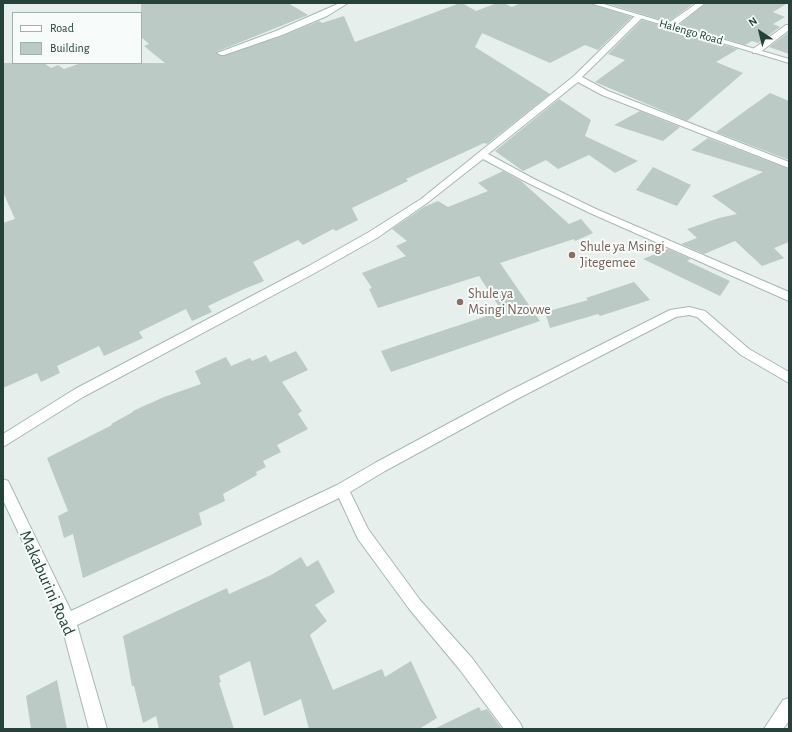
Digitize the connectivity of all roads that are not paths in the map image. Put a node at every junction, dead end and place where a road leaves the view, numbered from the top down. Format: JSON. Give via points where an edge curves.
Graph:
{"nodes":[{"id":1,"x":345,"y":3,"type":"edge"},
{"id":2,"x":593,"y":3,"type":"edge"},
{"id":3,"x":702,"y":3,"type":"edge"},
{"id":4,"x":639,"y":17,"type":"junction"},
{"id":5,"x":670,"y":26,"type":"junction"},
{"id":6,"x":789,"y":27,"type":"edge"},
{"id":7,"x":756,"y":51,"type":"junction"},
{"id":8,"x":222,"y":53,"type":"dead end"},
{"id":9,"x":789,"y":61,"type":"edge"},
{"id":10,"x":577,"y":78,"type":"junction"},
{"id":11,"x":483,"y":155,"type":"junction"},
{"id":12,"x":789,"y":165,"type":"edge"},
{"id":13,"x":789,"y":298,"type":"edge"},
{"id":14,"x":789,"y":378,"type":"edge"},
{"id":15,"x":3,"y":441,"type":"edge"},
{"id":16,"x":3,"y":485,"type":"edge"},
{"id":17,"x":342,"y":490,"type":"junction"},
{"id":18,"x":68,"y":621,"type":"junction"},
{"id":19,"x":789,"y":706,"type":"edge"},
{"id":20,"x":98,"y":729,"type":"edge"},
{"id":21,"x":514,"y":729,"type":"edge"},
{"id":22,"x":773,"y":729,"type":"edge"}],
"edges":[{"from":1,"to":8,"type":"street","via":[[286,30]]},
{"from":2,"to":4,"type":"street","name":"Halengo Road"},
{"from":3,"to":5,"type":"street"},
{"from":4,"to":5,"type":"street","name":"Halengo Road"},
{"from":4,"to":10,"type":"street"},
{"from":5,"to":7,"type":"street","name":"Halengo Road"},
{"from":6,"to":7,"type":"street"},
{"from":7,"to":9,"type":"street","name":"Halengo Road"},
{"from":10,"to":11,"type":"street"},
{"from":10,"to":12,"type":"street","via":[[605,93]]},
{"from":11,"to":13,"type":"street","via":[[593,211]]},
{"from":11,"to":15,"type":"street","via":[[424,201],[373,235],[309,272],[78,393]]},
{"from":14,"to":17,"type":"street","via":[[746,352],[701,314],[689,311],[674,313],[513,395]]},
{"from":16,"to":18,"type":"street","name":"Makaburini Road"},
{"from":17,"to":18,"type":"street"},
{"from":17,"to":21,"type":"street","via":[[363,534],[415,605],[466,664]]},
{"from":18,"to":20,"type":"street","name":"Makaburini Road"},
{"from":19,"to":22,"type":"street"}]}
